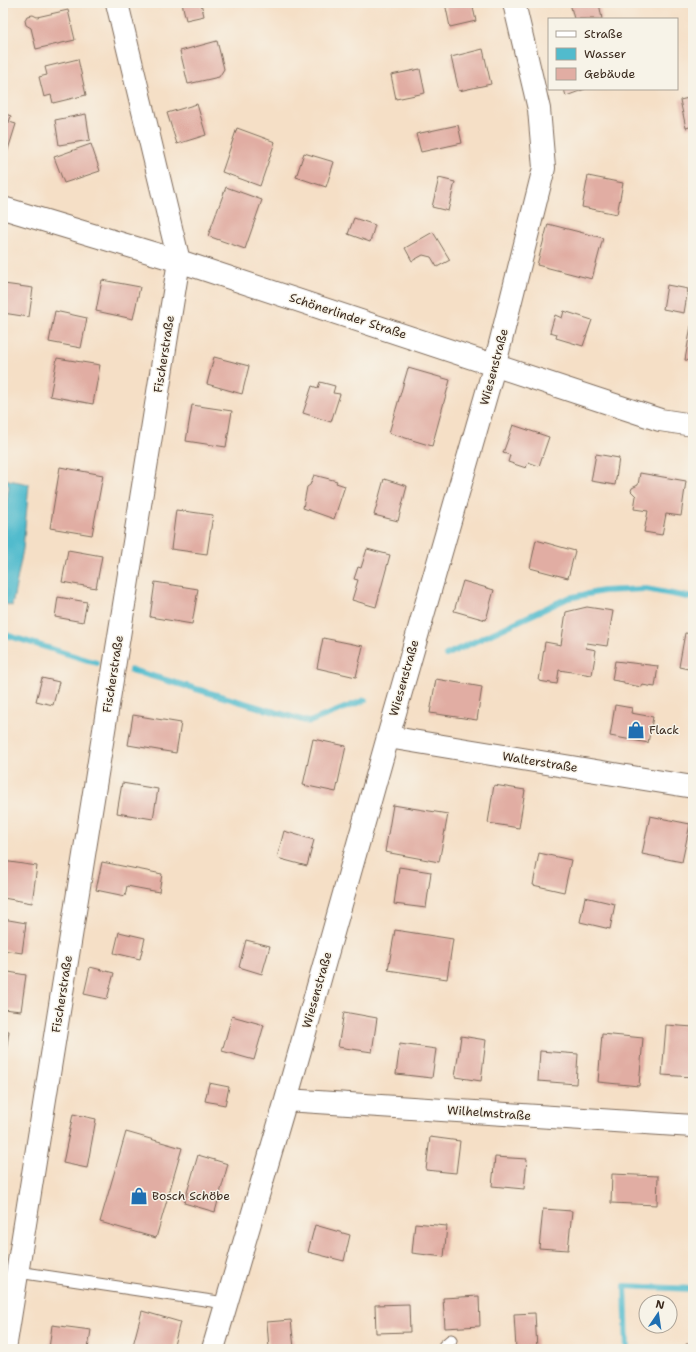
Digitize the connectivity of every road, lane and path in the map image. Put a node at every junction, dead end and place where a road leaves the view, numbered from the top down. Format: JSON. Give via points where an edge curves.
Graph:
{"nodes":[{"id":1,"x":117,"y":3,"type":"edge"},
{"id":2,"x":514,"y":3,"type":"edge"},
{"id":3,"x":3,"y":208,"type":"edge"},
{"id":4,"x":179,"y":261,"type":"junction"},
{"id":5,"x":495,"y":364,"type":"junction"},
{"id":6,"x":693,"y":425,"type":"edge"},
{"id":7,"x":388,"y":737,"type":"junction"},
{"id":8,"x":693,"y":787,"type":"edge"},
{"id":9,"x":286,"y":1100,"type":"junction"},
{"id":10,"x":693,"y":1126,"type":"edge"},
{"id":11,"x":18,"y":1272,"type":"junction"},
{"id":12,"x":225,"y":1303,"type":"junction"},
{"id":13,"x":451,"y":1340,"type":"dead end"},
{"id":14,"x":5,"y":1349,"type":"edge"},
{"id":15,"x":213,"y":1349,"type":"edge"},
{"id":16,"x":444,"y":1349,"type":"edge"}],
"edges":[{"from":1,"to":4,"type":"street","name":"Fischerstraße"},
{"from":2,"to":5,"type":"street","name":"Wiesenstraße","via":[[539,109],[544,168]]},
{"from":3,"to":4,"type":"street","name":"Schönerlinder Straße"},
{"from":4,"to":5,"type":"street","name":"Schönerlinder Straße"},
{"from":4,"to":11,"type":"street","name":"Fischerstraße"},
{"from":5,"to":6,"type":"street","name":"Schönerlinder Straße","via":[[660,420]]},
{"from":5,"to":7,"type":"street","name":"Wiesenstraße"},
{"from":7,"to":8,"type":"street","name":"Walterstraße"},
{"from":7,"to":9,"type":"street","name":"Wiesenstraße"},
{"from":9,"to":10,"type":"street","name":"Wilhelmstraße"},
{"from":9,"to":12,"type":"street","name":"Wiesenstraße"},
{"from":11,"to":12,"type":"lane"},
{"from":11,"to":14,"type":"street","name":"Fischerstraße"},
{"from":12,"to":15,"type":"street","name":"Wiesenstraße"},
{"from":13,"to":16,"type":"lane"}]}
